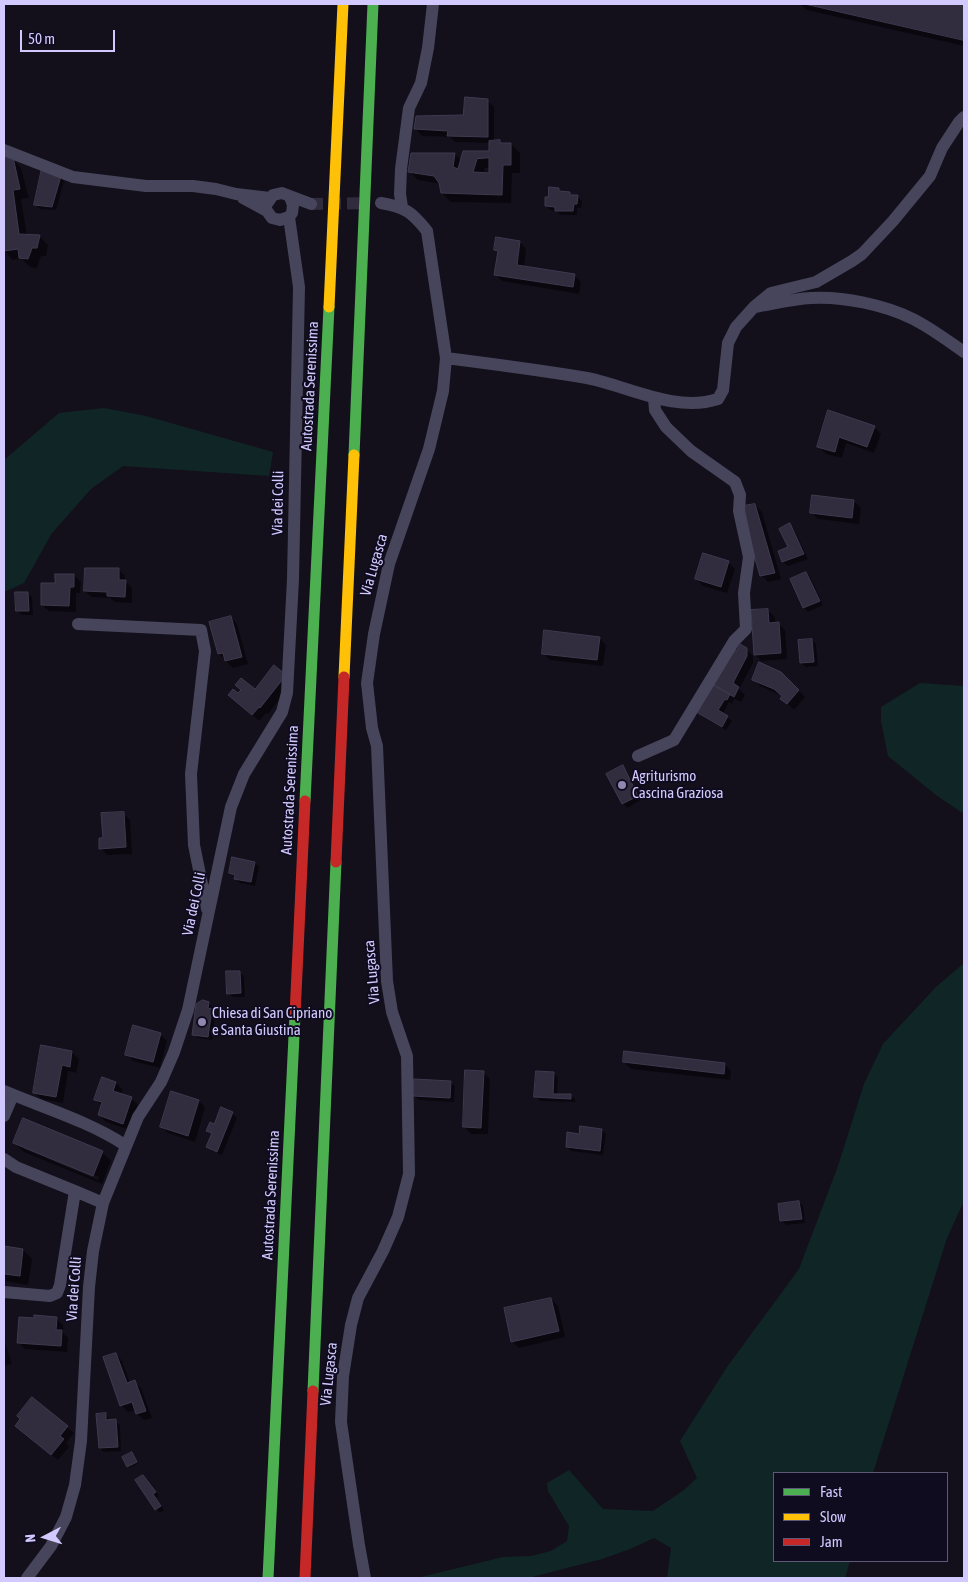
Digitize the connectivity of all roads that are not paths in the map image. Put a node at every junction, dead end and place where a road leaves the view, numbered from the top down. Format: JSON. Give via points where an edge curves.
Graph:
{"nodes":[{"id":1,"x":343,"y":4,"type":"edge"},
{"id":2,"x":372,"y":4,"type":"edge"},
{"id":3,"x":433,"y":4,"type":"edge"},
{"id":4,"x":964,"y":117,"type":"edge"},
{"id":5,"x":4,"y":150,"type":"edge"},
{"id":6,"x":236,"y":194,"type":"junction"},
{"id":7,"x":270,"y":198,"type":"junction"},
{"id":8,"x":381,"y":203,"type":"tunnel mouth"},
{"id":9,"x":402,"y":207,"type":"junction"},
{"id":10,"x":267,"y":210,"type":"junction"},
{"id":11,"x":287,"y":211,"type":"junction"},
{"id":12,"x":754,"y":307,"type":"junction"},
{"id":13,"x":964,"y":352,"type":"edge"},
{"id":14,"x":446,"y":358,"type":"junction"},
{"id":15,"x":654,"y":398,"type":"junction"},
{"id":16,"x":78,"y":624,"type":"dead end"},
{"id":17,"x":638,"y":756,"type":"dead end"},
{"id":18,"x":208,"y":914,"type":"junction"},
{"id":19,"x":8,"y":1093,"type":"edge"},
{"id":20,"x":4,"y":1116,"type":"edge"},
{"id":21,"x":125,"y":1145,"type":"junction"},
{"id":22,"x":4,"y":1163,"type":"edge"},
{"id":23,"x":75,"y":1191,"type":"junction"},
{"id":24,"x":103,"y":1203,"type":"junction"},
{"id":25,"x":4,"y":1292,"type":"edge"},
{"id":26,"x":27,"y":1578,"type":"edge"},
{"id":27,"x":268,"y":1578,"type":"edge"},
{"id":28,"x":305,"y":1578,"type":"edge"},
{"id":29,"x":365,"y":1578,"type":"edge"}],
"edges":[{"from":1,"to":27,"type":"highway","name":"Autostrada Serenissima"},
{"from":2,"to":28,"type":"highway"},
{"from":3,"to":9,"type":"street","via":[[421,83],[409,108],[401,169]]},
{"from":4,"to":12,"type":"street","via":[[942,148],[930,176],[862,254],[816,282],[771,293]]},
{"from":5,"to":6,"type":"street","via":[[72,177],[146,186],[193,186]]},
{"from":6,"to":7,"type":"street"},
{"from":6,"to":10,"type":"street"},
{"from":7,"to":10,"type":"street"},
{"from":7,"to":11,"type":"street","via":[[282,193]]},
{"from":8,"to":9,"type":"street"},
{"from":9,"to":14,"type":"street","name":"Via Lugasca","via":[[427,231]]},
{"from":10,"to":11,"type":"street","via":[[269,215]]},
{"from":11,"to":18,"type":"street","name":"Via dei Colli","via":[[299,287],[293,579],[287,693],[282,712],[244,774],[231,808]]},
{"from":12,"to":13,"type":"street","via":[[812,298],[866,304],[913,319]]},
{"from":12,"to":15,"type":"street","via":[[736,327],[728,343],[723,390],[718,400],[708,403]]},
{"from":14,"to":15,"type":"street","via":[[588,378]]},
{"from":14,"to":29,"type":"street","name":"Via Lugasca","via":[[443,392],[428,449],[389,564],[366,683],[377,746],[387,981],[392,1012],[407,1056],[409,1174],[398,1218],[358,1298],[343,1376],[341,1422]]},
{"from":15,"to":17,"type":"street","via":[[655,410],[666,427],[691,451],[735,482],[740,495],[739,510],[749,557],[744,593],[746,629],[734,641],[674,740]]},
{"from":16,"to":18,"type":"street","via":[[201,630],[205,651],[191,774],[194,845]]},
{"from":18,"to":21,"type":"street","name":"Via dei Colli","via":[[188,1010],[174,1052]]},
{"from":19,"to":20,"type":"street"},
{"from":19,"to":21,"type":"street","via":[[72,1118]]},
{"from":21,"to":24,"type":"street","name":"Via dei Colli"},
{"from":22,"to":23,"type":"street"},
{"from":23,"to":24,"type":"street"},
{"from":23,"to":25,"type":"street","via":[[57,1293],[50,1296]]},
{"from":24,"to":26,"type":"street","name":"Via dei Colli","via":[[90,1278],[81,1441],[75,1485],[66,1517],[51,1546]]}]}
